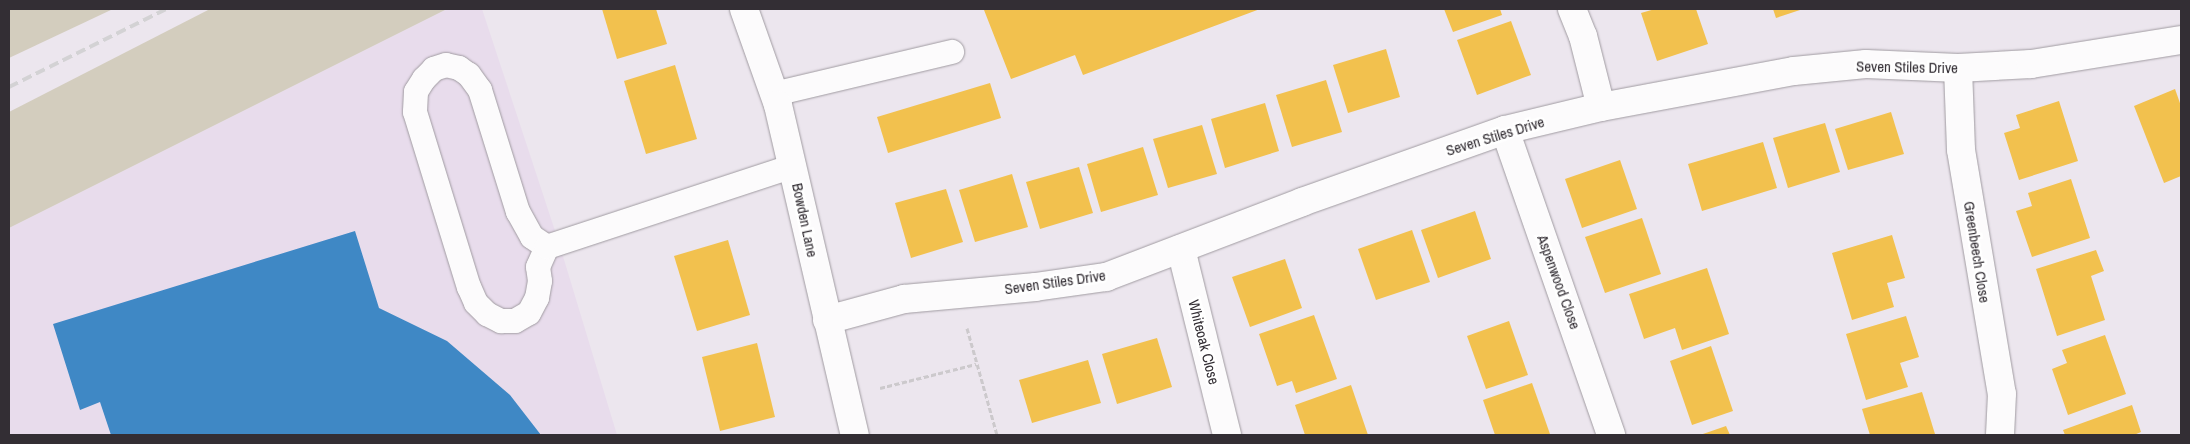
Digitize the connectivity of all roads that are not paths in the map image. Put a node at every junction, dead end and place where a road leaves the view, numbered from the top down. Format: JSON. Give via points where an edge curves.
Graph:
{"nodes":[{"id":1,"x":744,"y":9,"type":"edge"},
{"id":2,"x":1572,"y":9,"type":"edge"},
{"id":3,"x":2181,"y":40,"type":"edge"},
{"id":4,"x":952,"y":52,"type":"dead end"},
{"id":5,"x":1958,"y":68,"type":"junction"},
{"id":6,"x":774,"y":94,"type":"junction"},
{"id":7,"x":1601,"y":107,"type":"junction"},
{"id":8,"x":1506,"y":130,"type":"junction"},
{"id":9,"x":793,"y":166,"type":"junction"},
{"id":10,"x":553,"y":245,"type":"junction"},
{"id":11,"x":1181,"y":249,"type":"junction"},
{"id":12,"x":827,"y":320,"type":"junction"},
{"id":13,"x":855,"y":435,"type":"edge"},
{"id":14,"x":1227,"y":435,"type":"edge"},
{"id":15,"x":1611,"y":435,"type":"edge"},
{"id":16,"x":2000,"y":435,"type":"edge"}],
"edges":[{"from":1,"to":6,"type":"street","name":"Bowden Lane"},
{"from":2,"to":7,"type":"street","via":[[1583,36]]},
{"from":3,"to":5,"type":"street","name":"Seven Stiles Drive","via":[[2031,64]]},
{"from":4,"to":6,"type":"lane"},
{"from":5,"to":7,"type":"street","name":"Seven Stiles Drive","via":[[1866,64],[1794,71]]},
{"from":5,"to":16,"type":"street","name":"Greenbeech Close","via":[[1961,150],[2002,394]]},
{"from":6,"to":9,"type":"street","name":"Bowden Lane"},
{"from":7,"to":8,"type":"street","name":"Seven Stiles Drive"},
{"from":8,"to":11,"type":"street","name":"Seven Stiles Drive","via":[[1302,202]]},
{"from":8,"to":15,"type":"street","name":"Aspenwood Close"},
{"from":9,"to":10,"type":"lane"},
{"from":9,"to":12,"type":"street","name":"Bowden Lane"},
{"from":10,"to":10,"type":"lane","via":[[538,267],[537,298],[529,313],[515,321],[501,321],[476,303],[415,112],[416,92],[434,69],[446,66],[459,68],[480,90],[521,218],[532,237]]},
{"from":11,"to":12,"type":"street","name":"Seven Stiles Drive","via":[[1106,277],[904,299]]},
{"from":11,"to":14,"type":"street","name":"Whiteoak Close"},
{"from":12,"to":13,"type":"street","name":"Bowden Lane"}]}
